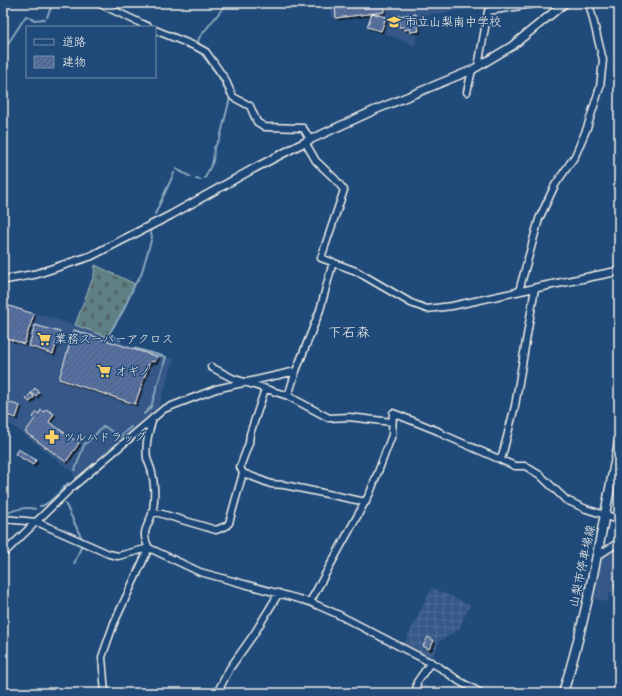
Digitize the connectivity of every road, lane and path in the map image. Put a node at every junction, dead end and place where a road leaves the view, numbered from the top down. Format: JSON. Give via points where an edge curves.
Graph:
{"nodes":[{"id":1,"x":98,"y":3,"type":"edge"},
{"id":2,"x":540,"y":3,"type":"edge"},
{"id":3,"x":565,"y":3,"type":"edge"},
{"id":4,"x":589,"y":3,"type":"edge"},
{"id":5,"x":147,"y":26,"type":"edge"},
{"id":6,"x":156,"y":30,"type":"edge"},
{"id":7,"x":475,"y":68,"type":"junction"},
{"id":8,"x":467,"y":92,"type":"dead end"},
{"id":9,"x":308,"y":140,"type":"junction"},
{"id":10,"x":333,"y":262,"type":"junction"},
{"id":11,"x":619,"y":271,"type":"edge"},
{"id":12,"x":3,"y":280,"type":"edge"},
{"id":13,"x":535,"y":288,"type":"junction"},
{"id":14,"x":519,"y":291,"type":"junction"},
{"id":15,"x":211,"y":367,"type":"dead end"},
{"id":16,"x":296,"y":371,"type":"junction"},
{"id":17,"x":246,"y":382,"type":"junction"},
{"id":18,"x":265,"y":389,"type":"junction"},
{"id":19,"x":288,"y":396,"type":"junction"},
{"id":20,"x":153,"y":418,"type":"junction"},
{"id":21,"x":392,"y":422,"type":"junction"},
{"id":22,"x":619,"y":442,"type":"edge"},
{"id":23,"x":501,"y":460,"type":"junction"},
{"id":24,"x":243,"y":473,"type":"junction"},
{"id":25,"x":366,"y":502,"type":"junction"},
{"id":26,"x":152,"y":511,"type":"junction"},
{"id":27,"x":604,"y":516,"type":"junction"},
{"id":28,"x":3,"y":519,"type":"edge"},
{"id":29,"x":619,"y":520,"type":"edge"},
{"id":30,"x":37,"y":522,"type":"junction"},
{"id":31,"x":619,"y":547,"type":"edge"},
{"id":32,"x":148,"y":548,"type":"junction"},
{"id":33,"x":3,"y":554,"type":"edge"},
{"id":34,"x":596,"y":557,"type":"junction"},
{"id":35,"x":279,"y":593,"type":"junction"},
{"id":36,"x":310,"y":602,"type":"junction"},
{"id":37,"x":431,"y":662,"type":"junction"},
{"id":38,"x":105,"y":693,"type":"edge"},
{"id":39,"x":216,"y":693,"type":"edge"},
{"id":40,"x":416,"y":693,"type":"edge"},
{"id":41,"x":480,"y":693,"type":"edge"},
{"id":42,"x":563,"y":693,"type":"edge"}],
"edges":[{"from":1,"to":5,"type":"street"},
{"from":2,"to":7,"type":"street","via":[[488,11]]},
{"from":3,"to":7,"type":"street","via":[[512,46]]},
{"from":4,"to":14,"type":"street","via":[[603,60],[600,87],[576,156],[555,185],[540,219]]},
{"from":6,"to":9,"type":"street","via":[[206,52],[225,79],[233,98],[250,106],[257,122],[265,128],[303,128]]},
{"from":7,"to":8,"type":"street"},
{"from":7,"to":9,"type":"street"},
{"from":9,"to":10,"type":"street","via":[[316,161],[344,190],[321,258]]},
{"from":9,"to":12,"type":"street","via":[[98,253],[36,274]]},
{"from":10,"to":14,"type":"street","via":[[356,270],[411,303],[427,309]]},
{"from":10,"to":16,"type":"street","via":[[320,310]]},
{"from":11,"to":13,"type":"street"},
{"from":13,"to":14,"type":"street"},
{"from":13,"to":23,"type":"street","via":[[516,406]]},
{"from":15,"to":17,"type":"street"},
{"from":16,"to":17,"type":"street"},
{"from":16,"to":19,"type":"street"},
{"from":17,"to":18,"type":"street"},
{"from":17,"to":20,"type":"street","via":[[188,398],[164,409]]},
{"from":18,"to":19,"type":"street"},
{"from":18,"to":24,"type":"street","via":[[240,467]]},
{"from":19,"to":21,"type":"street","via":[[329,418],[349,417]]},
{"from":20,"to":26,"type":"street","via":[[147,441],[147,458],[154,488]]},
{"from":20,"to":30,"type":"street","via":[[70,489]]},
{"from":21,"to":23,"type":"street","via":[[393,413],[406,417]]},
{"from":21,"to":25,"type":"street","via":[[392,435]]},
{"from":22,"to":27,"type":"main road","name":"山梨市停車場線"},
{"from":23,"to":27,"type":"street","via":[[515,466],[525,466],[566,500]]},
{"from":24,"to":25,"type":"street","via":[[270,484]]},
{"from":24,"to":26,"type":"street","via":[[226,526],[216,530]]},
{"from":25,"to":36,"type":"street"},
{"from":26,"to":32,"type":"street","via":[[144,540]]},
{"from":27,"to":29,"type":"street"},
{"from":27,"to":34,"type":"main road","name":"山梨市停車場線"},
{"from":28,"to":30,"type":"street"},
{"from":30,"to":32,"type":"street","via":[[109,554],[118,556]]},
{"from":30,"to":33,"type":"street"},
{"from":31,"to":34,"type":"street","via":[[616,544]]},
{"from":32,"to":35,"type":"street","via":[[200,572]]},
{"from":32,"to":38,"type":"street","via":[[114,623],[102,657]]},
{"from":34,"to":42,"type":"main road","name":"山梨市停車場線","via":[[573,663]]},
{"from":35,"to":36,"type":"street"},
{"from":35,"to":39,"type":"street"},
{"from":36,"to":37,"type":"street"},
{"from":37,"to":40,"type":"street","via":[[417,682]]},
{"from":37,"to":41,"type":"street"}]}
